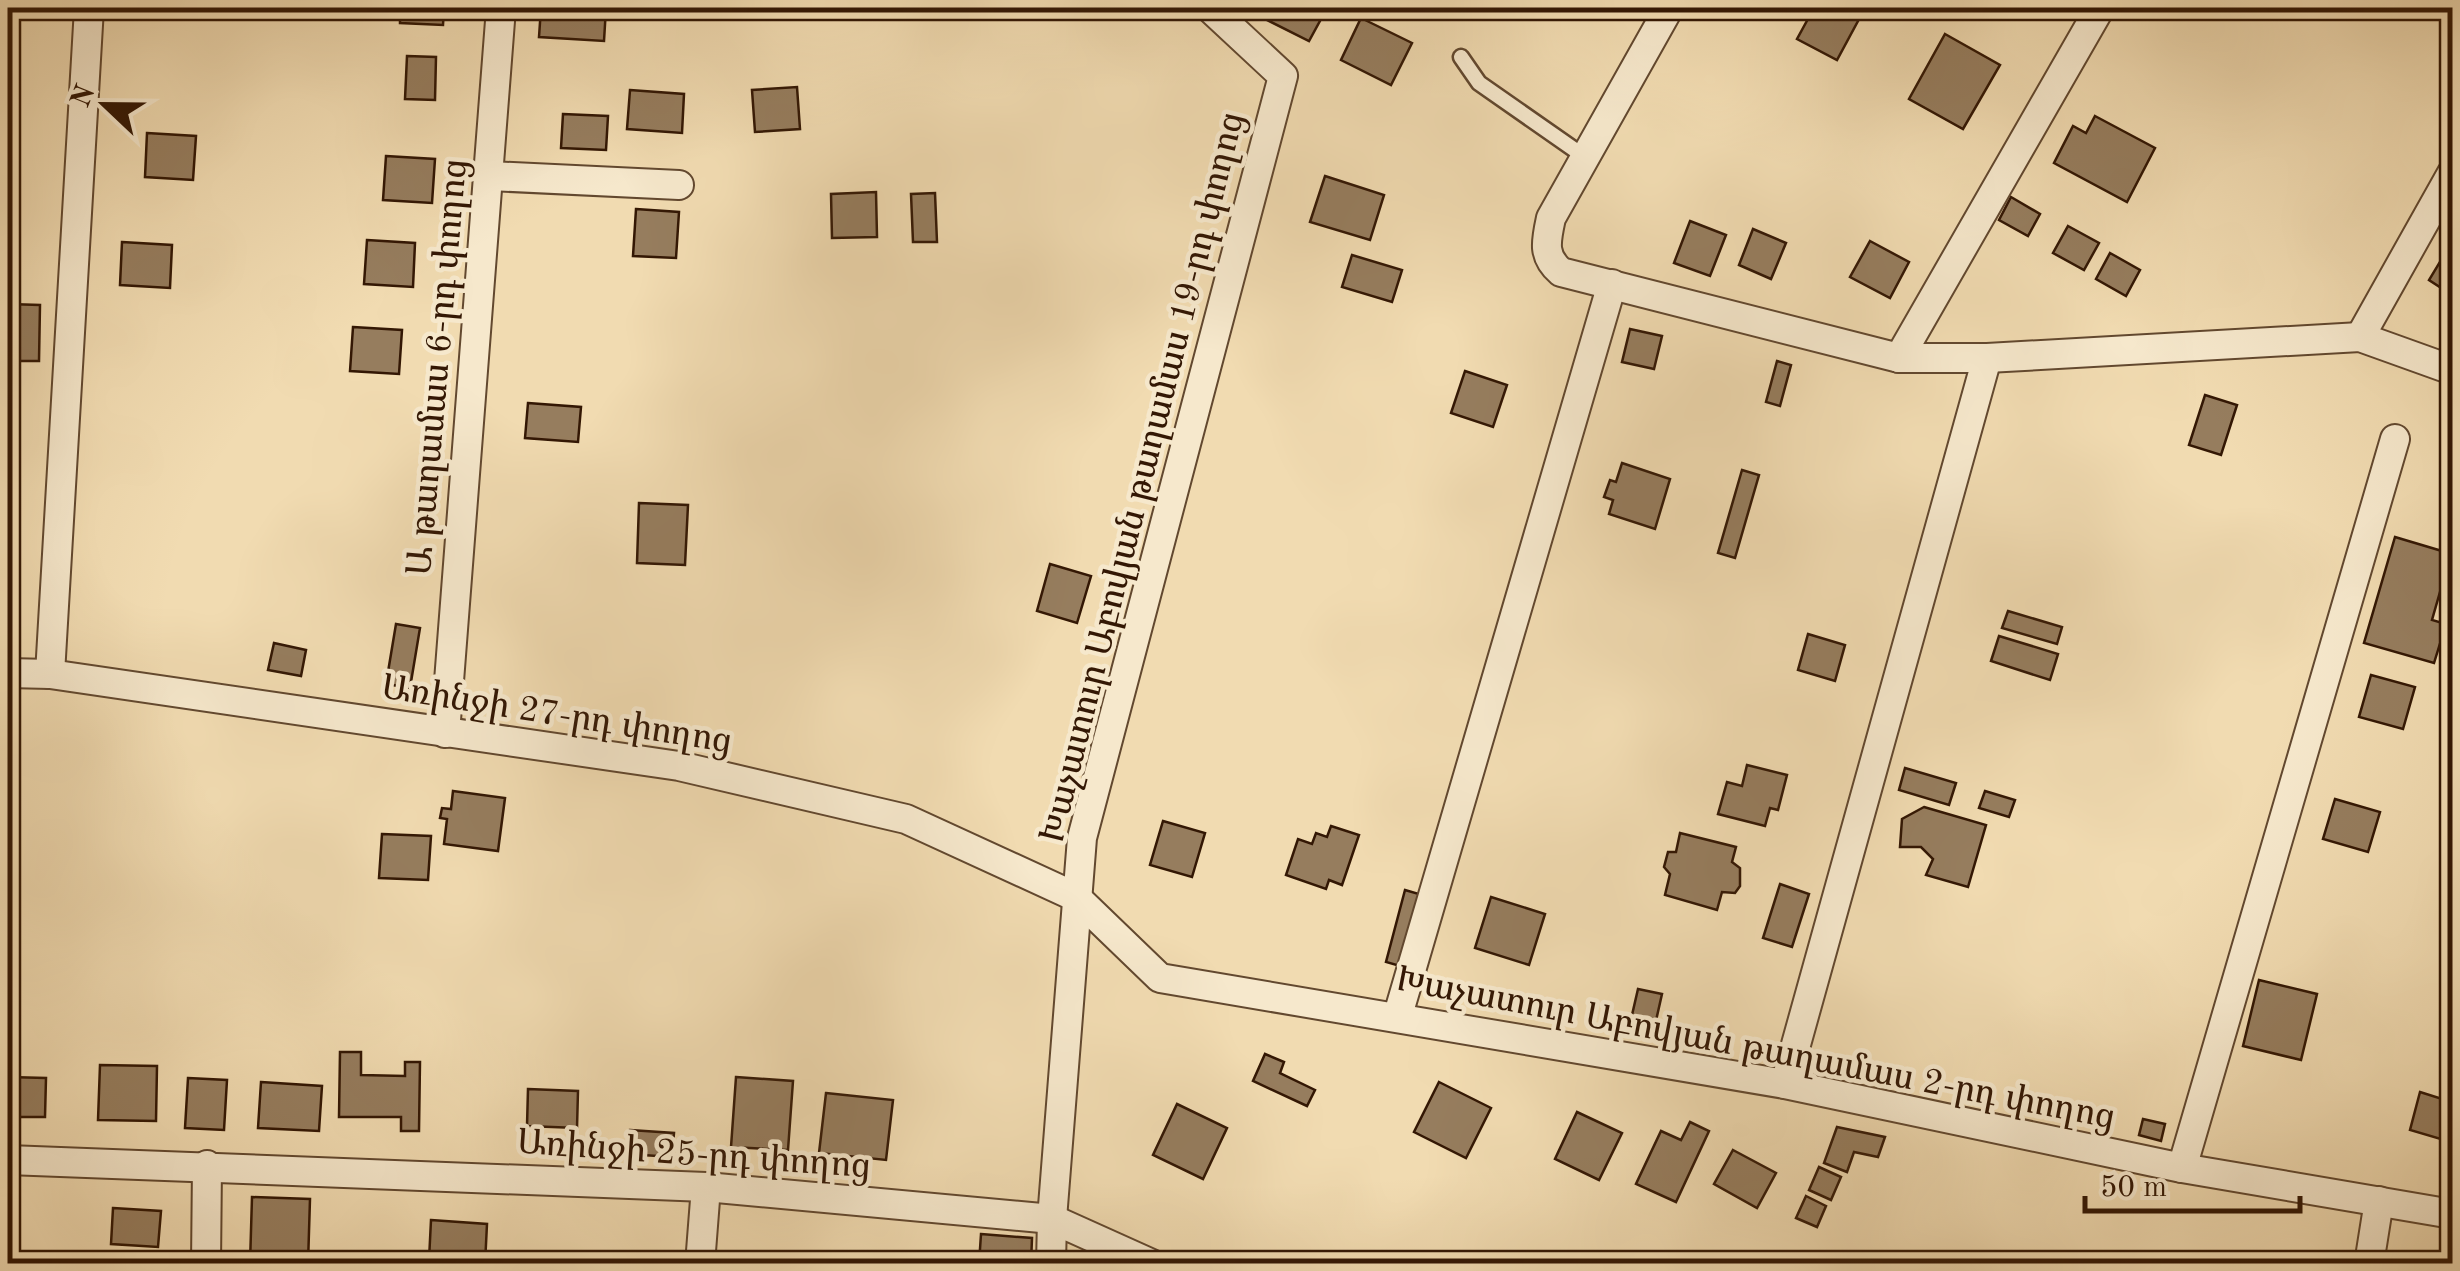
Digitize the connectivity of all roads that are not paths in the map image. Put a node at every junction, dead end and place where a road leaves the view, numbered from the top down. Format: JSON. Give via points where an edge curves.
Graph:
{"nodes":[{"id":1,"x":89,"y":8,"type":"edge"},
{"id":2,"x":501,"y":8,"type":"edge"},
{"id":3,"x":1669,"y":8,"type":"edge"},
{"id":4,"x":2100,"y":8,"type":"edge"},
{"id":5,"x":1217,"y":9,"type":"edge"},
{"id":6,"x":1462,"y":57,"type":"dead end"},
{"id":7,"x":1585,"y":157,"type":"junction"},
{"id":8,"x":2452,"y":173,"type":"edge"},
{"id":9,"x":490,"y":176,"type":"junction"},
{"id":10,"x":678,"y":185,"type":"dead end"},
{"id":11,"x":1612,"y":284,"type":"junction"},
{"id":12,"x":2360,"y":338,"type":"junction"},
{"id":13,"x":1899,"y":358,"type":"junction"},
{"id":14,"x":1988,"y":358,"type":"junction"},
{"id":15,"x":2452,"y":370,"type":"edge"},
{"id":16,"x":2395,"y":438,"type":"dead end"},
{"id":17,"x":8,"y":674,"type":"edge"},
{"id":18,"x":50,"y":674,"type":"junction"},
{"id":19,"x":445,"y":732,"type":"junction"},
{"id":20,"x":1076,"y":897,"type":"junction"},
{"id":21,"x":1398,"y":1016,"type":"junction"},
{"id":22,"x":1786,"y":1084,"type":"junction"},
{"id":23,"x":8,"y":1160,"type":"edge"},
{"id":24,"x":207,"y":1165,"type":"junction"},
{"id":25,"x":2182,"y":1168,"type":"junction"},
{"id":26,"x":706,"y":1187,"type":"junction"},
{"id":27,"x":2378,"y":1201,"type":"junction"},
{"id":28,"x":2452,"y":1214,"type":"edge"},
{"id":29,"x":1052,"y":1218,"type":"junction"},
{"id":30,"x":206,"y":1264,"type":"edge"},
{"id":31,"x":700,"y":1264,"type":"edge"},
{"id":32,"x":1051,"y":1264,"type":"edge"},
{"id":33,"x":1152,"y":1264,"type":"edge"},
{"id":34,"x":2369,"y":1264,"type":"edge"}],
"edges":[{"from":1,"to":18,"type":"street"},
{"from":2,"to":9,"type":"street","name":"Ա թաղամաս 6-րդ փողոց"},
{"from":3,"to":7,"type":"street"},
{"from":4,"to":13,"type":"street"},
{"from":5,"to":20,"type":"street","name":"Խաչատուր Աբովյան թաղամաս 19-րդ փողոց","via":[[1283,76],[1082,838]]},
{"from":6,"to":7,"type":"lane","via":[[1479,83]]},
{"from":7,"to":11,"type":"street","via":[[1552,218],[1549,262],[1561,272]]},
{"from":8,"to":12,"type":"street"},
{"from":9,"to":10,"type":"street"},
{"from":9,"to":19,"type":"street","name":"Ա թաղամաս 6-րդ փողոց"},
{"from":11,"to":13,"type":"street"},
{"from":11,"to":21,"type":"street"},
{"from":12,"to":14,"type":"street"},
{"from":12,"to":15,"type":"street"},
{"from":13,"to":14,"type":"street"},
{"from":14,"to":22,"type":"street"},
{"from":16,"to":25,"type":"street"},
{"from":17,"to":18,"type":"street","name":"Առինջի 27-րդ փողոց"},
{"from":18,"to":19,"type":"street","name":"Առինջի 27-րդ փողոց"},
{"from":19,"to":20,"type":"street","name":"Առինջի 27-րդ փողոց","via":[[679,766],[906,819]]},
{"from":20,"to":21,"type":"street","name":"Խաչատուր Աբովյան թաղամաս 2-րդ փողոց","via":[[1160,978]]},
{"from":20,"to":29,"type":"street"},
{"from":21,"to":22,"type":"street","name":"Խաչատուր Աբովյան թաղամաս 2-րդ փողոց"},
{"from":22,"to":25,"type":"street","name":"Խաչատուր Աբովյան թաղամաս 2-րդ փողոց"},
{"from":23,"to":24,"type":"street","name":"Առինջի 25-րդ փողոց"},
{"from":24,"to":26,"type":"street","name":"Առինջի 25-րդ փողոց"},
{"from":24,"to":30,"type":"street"},
{"from":25,"to":27,"type":"street","name":"Խաչատուր Աբովյան թաղամաս 2-րդ փողոց"},
{"from":26,"to":29,"type":"street","name":"Առինջի 25-րդ փողոց"},
{"from":26,"to":31,"type":"street"},
{"from":27,"to":28,"type":"street","name":"Խաչատուր Աբովյան թաղամաս 2-րդ փողոց"},
{"from":27,"to":34,"type":"street"},
{"from":29,"to":32,"type":"street"},
{"from":29,"to":33,"type":"street","name":"Առինջի 25-րդ փողոց"}]}
